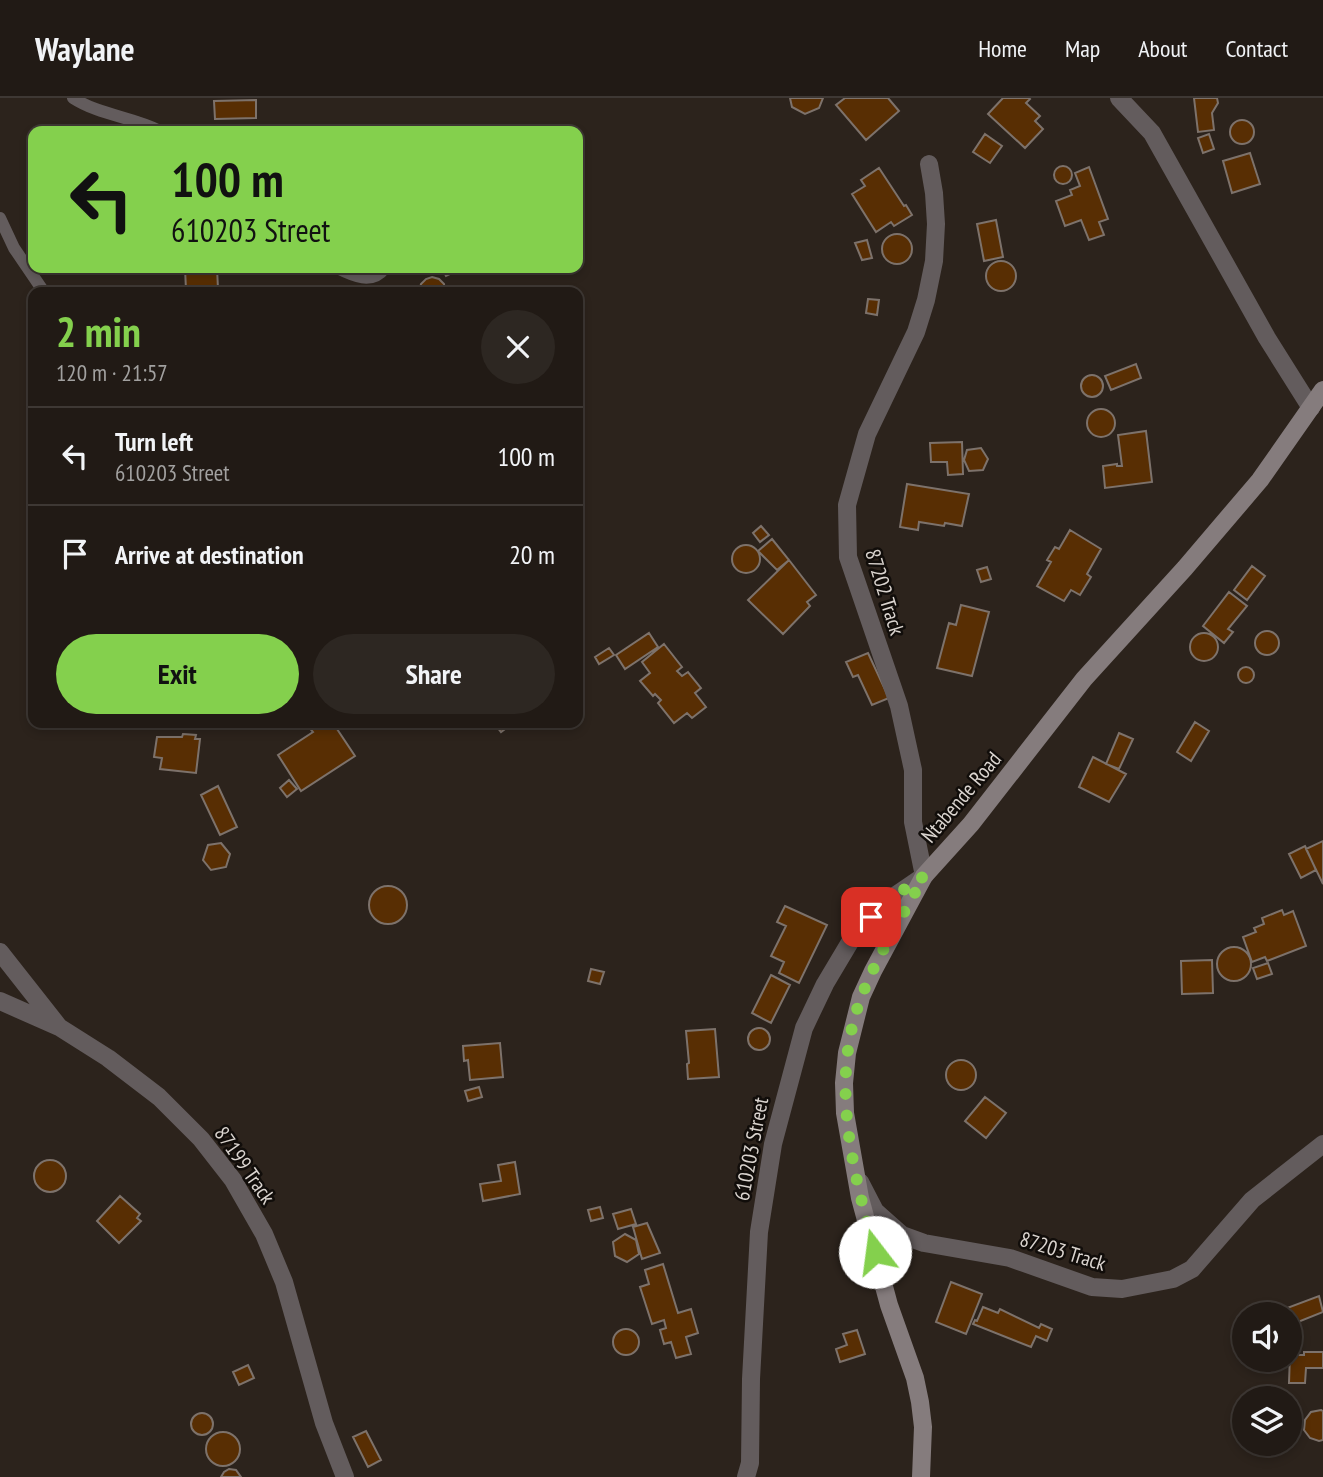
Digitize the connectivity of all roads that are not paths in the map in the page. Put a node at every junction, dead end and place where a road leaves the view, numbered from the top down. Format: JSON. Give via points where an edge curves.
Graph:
{"nodes":[{"id":1,"x":73,"y":98,"type":"edge"},
{"id":2,"x":1119,"y":98,"type":"edge"},
{"id":3,"x":150,"y":126,"type":"edge"},
{"id":4,"x":929,"y":164,"type":"dead end"},
{"id":5,"x":0,"y":218,"type":"edge"},
{"id":6,"x":28,"y":269,"type":"edge"},
{"id":7,"x":346,"y":273,"type":"edge"},
{"id":8,"x":381,"y":273,"type":"edge"},
{"id":9,"x":1323,"y":390,"type":"edge"},
{"id":10,"x":1311,"y":408,"type":"junction"},
{"id":11,"x":924,"y":876,"type":"junction"},
{"id":12,"x":0,"y":952,"type":"edge"},
{"id":13,"x":0,"y":1001,"type":"edge"},
{"id":14,"x":60,"y":1027,"type":"junction"},
{"id":15,"x":1323,"y":1144,"type":"edge"},
{"id":16,"x":856,"y":1172,"type":"junction"},
{"id":17,"x":345,"y":1477,"type":"edge"},
{"id":18,"x":746,"y":1477,"type":"edge"},
{"id":19,"x":921,"y":1477,"type":"edge"}],
"edges":[{"from":1,"to":3,"type":"lane"},
{"from":2,"to":10,"type":"street","via":[[1152,133],[1266,338]]},
{"from":4,"to":11,"type":"street","name":"87202 Track","via":[[936,224],[926,300],[916,332],[867,434],[847,505],[848,557],[899,706],[913,770],[913,822]]},
{"from":5,"to":6,"type":"lane"},
{"from":7,"to":8,"type":"lane","via":[[370,278]]},
{"from":9,"to":10,"type":"street","name":"Ntabende Road"},
{"from":10,"to":11,"type":"street","name":"Ntabende Road","via":[[1260,480],[1084,679],[971,824]]},
{"from":11,"to":16,"type":"street","name":"Ntabende Road","via":[[873,971],[853,1025],[845,1103]]},
{"from":11,"to":18,"type":"street","name":"610203 Street","via":[[886,902],[856,932],[804,1028],[773,1144],[759,1232]]},
{"from":12,"to":14,"type":"street","name":"87199 Track"},
{"from":13,"to":14,"type":"street"},
{"from":14,"to":17,"type":"street","name":"87199 Track","via":[[159,1097],[233,1180],[264,1234],[284,1282],[324,1423]]},
{"from":15,"to":16,"type":"street","name":"87203 Track","via":[[1252,1200],[1192,1269],[1173,1279],[1122,1289],[1092,1287],[1010,1258],[902,1235],[875,1211]]},
{"from":16,"to":19,"type":"street","name":"Ntabende Road","via":[[890,1305],[915,1378],[923,1427]]}]}
